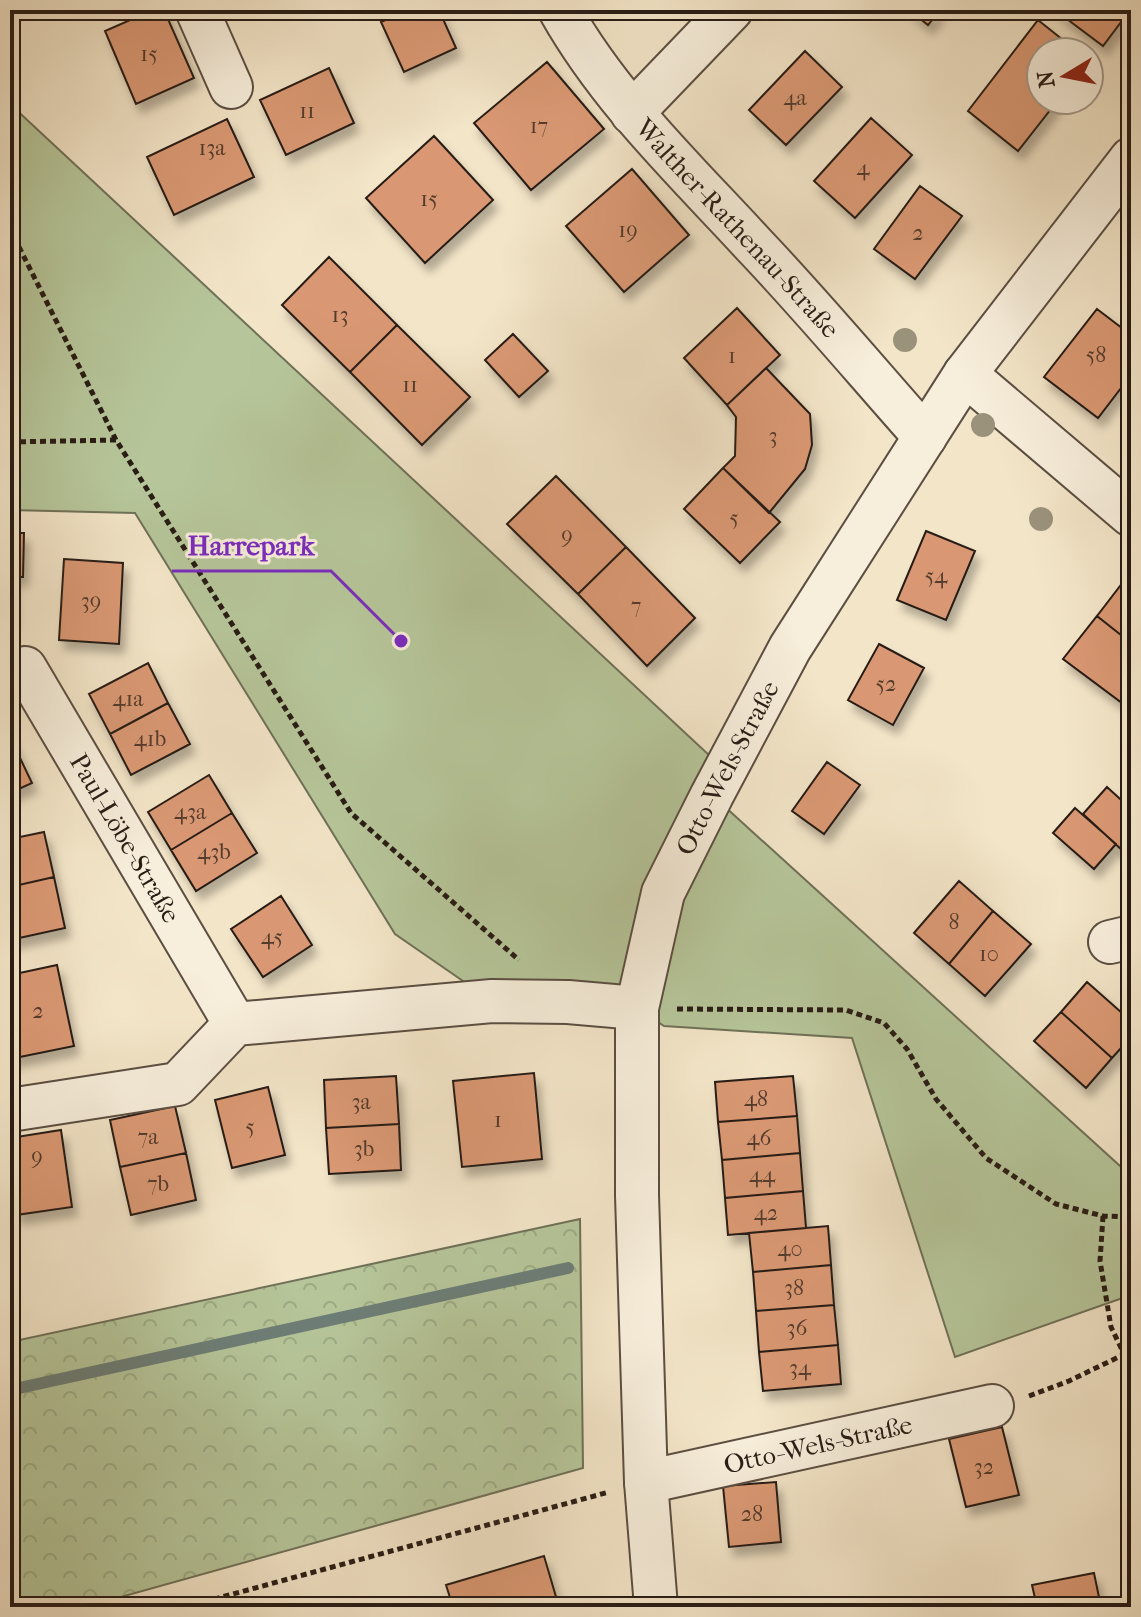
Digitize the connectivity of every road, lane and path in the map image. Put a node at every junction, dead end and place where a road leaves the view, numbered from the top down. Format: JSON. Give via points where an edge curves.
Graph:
{"nodes":[{"id":1,"x":197,"y":10,"type":"edge"},
{"id":2,"x":560,"y":10,"type":"edge"},
{"id":3,"x":731,"y":10,"type":"edge"},
{"id":4,"x":231,"y":87,"type":"dead end"},
{"id":5,"x":632,"y":113,"type":"junction"},
{"id":6,"x":1131,"y":159,"type":"edge"},
{"id":7,"x":10,"y":229,"type":"edge"},
{"id":8,"x":965,"y":374,"type":"junction"},
{"id":9,"x":925,"y":437,"type":"junction"},
{"id":10,"x":116,"y":440,"type":"junction"},
{"id":11,"x":10,"y":442,"type":"edge"},
{"id":12,"x":1131,"y":515,"type":"edge"},
{"id":13,"x":10,"y":675,"type":"edge"},
{"id":14,"x":523,"y":963,"type":"dead end"},
{"id":15,"x":637,"y":1008,"type":"junction"},
{"id":16,"x":235,"y":1024,"type":"junction"},
{"id":17,"x":10,"y":1110,"type":"edge"},
{"id":18,"x":1103,"y":1216,"type":"junction"},
{"id":19,"x":1131,"y":1217,"type":"edge"},
{"id":20,"x":1131,"y":1351,"type":"edge"},
{"id":21,"x":1124,"y":1354,"type":"junction"},
{"id":22,"x":992,"y":1406,"type":"joint"},
{"id":23,"x":646,"y":1482,"type":"junction"},
{"id":24,"x":185,"y":1607,"type":"edge"},
{"id":25,"x":656,"y":1607,"type":"edge"}],
"edges":[{"from":1,"to":4,"type":"street"},
{"from":2,"to":5,"type":"street","name":"Walther-Rathenau-Straße","via":[[580,47]]},
{"from":3,"to":5,"type":"street"},
{"from":5,"to":9,"type":"street","name":"Walther-Rathenau-Straße"},
{"from":6,"to":8,"type":"street","name":"Otto-Wels-Straße"},
{"from":7,"to":10,"type":"path"},
{"from":8,"to":9,"type":"street","name":"Otto-Wels-Straße"},
{"from":8,"to":12,"type":"street"},
{"from":9,"to":15,"type":"street","name":"Otto-Wels-Straße","via":[[790,648],[712,795],[663,893]]},
{"from":10,"to":11,"type":"path"},
{"from":10,"to":14,"type":"path","via":[[351,813]]},
{"from":13,"to":16,"type":"street","name":"Paul-Löbe-Straße","via":[[25,668]]},
{"from":15,"to":16,"type":"street","via":[[492,1001]]},
{"from":15,"to":18,"type":"path","via":[[846,1010],[884,1023],[907,1049],[936,1099],[986,1158],[1056,1204]]},
{"from":15,"to":23,"type":"street","name":"Otto-Wels-Straße"},
{"from":16,"to":17,"type":"street","via":[[178,1084]]},
{"from":18,"to":19,"type":"path"},
{"from":18,"to":21,"type":"path","via":[[1100,1261],[1111,1327]]},
{"from":20,"to":21,"type":"path"},
{"from":21,"to":22,"type":"path","via":[[1069,1381]]},
{"from":22,"to":23,"type":"street","name":"Otto-Wels-Straße"},
{"from":23,"to":24,"type":"path"},
{"from":23,"to":25,"type":"street","name":"Otto-Wels-Straße"}]}
